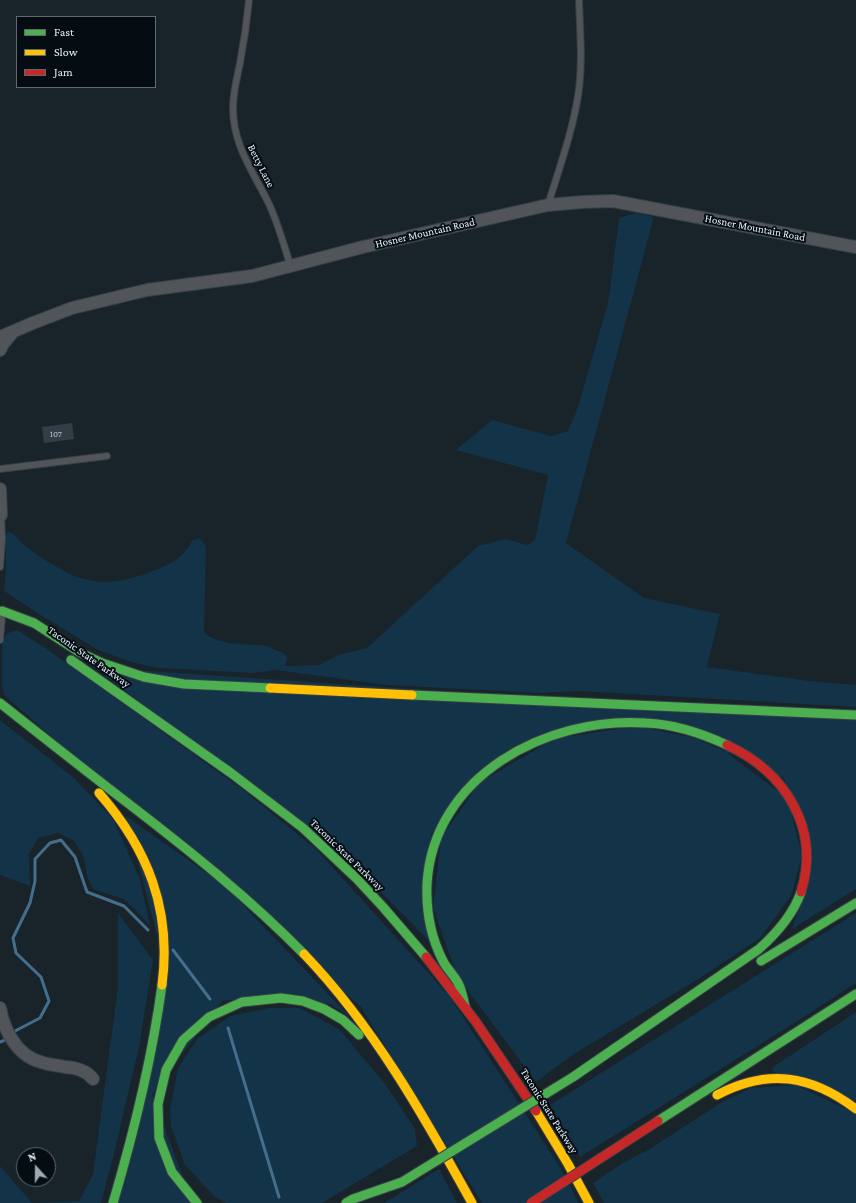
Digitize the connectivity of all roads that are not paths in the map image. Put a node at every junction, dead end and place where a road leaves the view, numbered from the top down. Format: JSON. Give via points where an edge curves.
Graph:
{"nodes":[{"id":1,"x":249,"y":0,"type":"edge"},
{"id":2,"x":579,"y":0,"type":"edge"},
{"id":3,"x":548,"y":205,"type":"junction"},
{"id":4,"x":856,"y":247,"type":"edge"},
{"id":5,"x":291,"y":267,"type":"junction"},
{"id":6,"x":15,"y":331,"type":"junction"},
{"id":7,"x":0,"y":337,"type":"edge"},
{"id":8,"x":0,"y":350,"type":"edge"},
{"id":9,"x":107,"y":456,"type":"dead end"},
{"id":10,"x":0,"y":469,"type":"edge"},
{"id":11,"x":0,"y":489,"type":"edge"},
{"id":12,"x":1,"y":515,"type":"joint"},
{"id":13,"x":0,"y":566,"type":"edge"},
{"id":14,"x":1,"y":610,"type":"edge"},
{"id":15,"x":37,"y":636,"type":"dead end"},
{"id":16,"x":0,"y":640,"type":"edge"},
{"id":17,"x":62,"y":653,"type":"dead end"},
{"id":18,"x":0,"y":704,"type":"edge"},
{"id":19,"x":856,"y":715,"type":"edge"},
{"id":20,"x":856,"y":903,"type":"edge"},
{"id":21,"x":755,"y":965,"type":"dead end"},
{"id":22,"x":728,"y":982,"type":"dead end"},
{"id":23,"x":856,"y":994,"type":"edge"},
{"id":24,"x":465,"y":1006,"type":"junction"},
{"id":25,"x":0,"y":1008,"type":"edge"},
{"id":26,"x":393,"y":1067,"type":"junction"},
{"id":27,"x":573,"y":1077,"type":"junction"},
{"id":28,"x":93,"y":1079,"type":"dead end"},
{"id":29,"x":710,"y":1099,"type":"dead end"},
{"id":30,"x":856,"y":1109,"type":"edge"},
{"id":31,"x":693,"y":1110,"type":"dead end"},
{"id":32,"x":658,"y":1121,"type":"junction"},
{"id":33,"x":402,"y":1182,"type":"junction"},
{"id":34,"x":113,"y":1203,"type":"edge"},
{"id":35,"x":197,"y":1203,"type":"edge"},
{"id":36,"x":346,"y":1203,"type":"edge"},
{"id":37,"x":367,"y":1203,"type":"edge"},
{"id":38,"x":472,"y":1203,"type":"edge"},
{"id":39,"x":531,"y":1203,"type":"edge"},
{"id":40,"x":589,"y":1203,"type":"edge"}],
"edges":[{"from":1,"to":5,"type":"lane","name":"Betty Lane","via":[[248,20],[234,89],[234,120],[238,143],[269,204]]},
{"from":2,"to":3,"type":"lane","via":[[579,95]]},
{"from":3,"to":4,"type":"street","name":"Hosner Mountain Road","via":[[612,201]]},
{"from":3,"to":5,"type":"street","name":"Hosner Mountain Road","via":[[363,247]]},
{"from":5,"to":6,"type":"street","name":"Hosner Mountain Road","via":[[252,276],[147,290],[121,296],[72,308]]},
{"from":6,"to":7,"type":"street","name":"Hosner Mountain Road"},
{"from":6,"to":8,"type":"street"},
{"from":9,"to":10,"type":"lane"},
{"from":11,"to":12,"type":"street"},
{"from":12,"to":13,"type":"lane"},
{"from":14,"to":15,"type":"highway","name":"Taconic State Parkway"},
{"from":14,"to":16,"type":"lane"},
{"from":14,"to":19,"type":"highway","via":[[34,623],[79,652],[102,663],[144,677],[184,684]]},
{"from":17,"to":24,"type":"highway","name":"Taconic State Parkway","via":[[241,779],[302,828],[385,910]]},
{"from":18,"to":26,"type":"highway","via":[[208,867],[267,918],[327,979]]},
{"from":18,"to":34,"type":"highway","via":[[113,810],[128,829],[144,859],[159,905],[164,951],[158,1006],[137,1112]]},
{"from":20,"to":21,"type":"highway"},
{"from":22,"to":27,"type":"highway"},
{"from":23,"to":32,"type":"highway"},
{"from":24,"to":27,"type":"highway","via":[[460,985],[445,964],[434,937],[429,913],[428,875],[434,843],[444,821],[460,796],[489,769],[522,748],[560,732],[584,726],[632,722],[656,723],[701,734],[753,760],[780,783],[803,826],[807,858],[803,888],[792,914],[775,935],[759,949]]},
{"from":24,"to":40,"type":"highway","name":"Taconic State Parkway","via":[[527,1096]]},
{"from":25,"to":28,"type":"street","via":[[10,1036],[23,1053],[40,1062],[88,1073]]},
{"from":26,"to":35,"type":"highway","via":[[376,1058],[365,1042],[342,1020],[317,1006],[298,1000],[270,997],[252,999],[218,1011],[203,1021],[179,1046],[169,1062],[157,1097],[156,1115],[160,1145],[169,1168],[187,1194]]},
{"from":26,"to":38,"type":"highway"},
{"from":27,"to":33,"type":"highway","bridge":true},
{"from":29,"to":30,"type":"highway","via":[[740,1085],[772,1078],[790,1079],[821,1087]]},
{"from":31,"to":32,"type":"highway"},
{"from":32,"to":39,"type":"highway","bridge":true},
{"from":33,"to":36,"type":"highway"},
{"from":33,"to":37,"type":"highway"}]}
